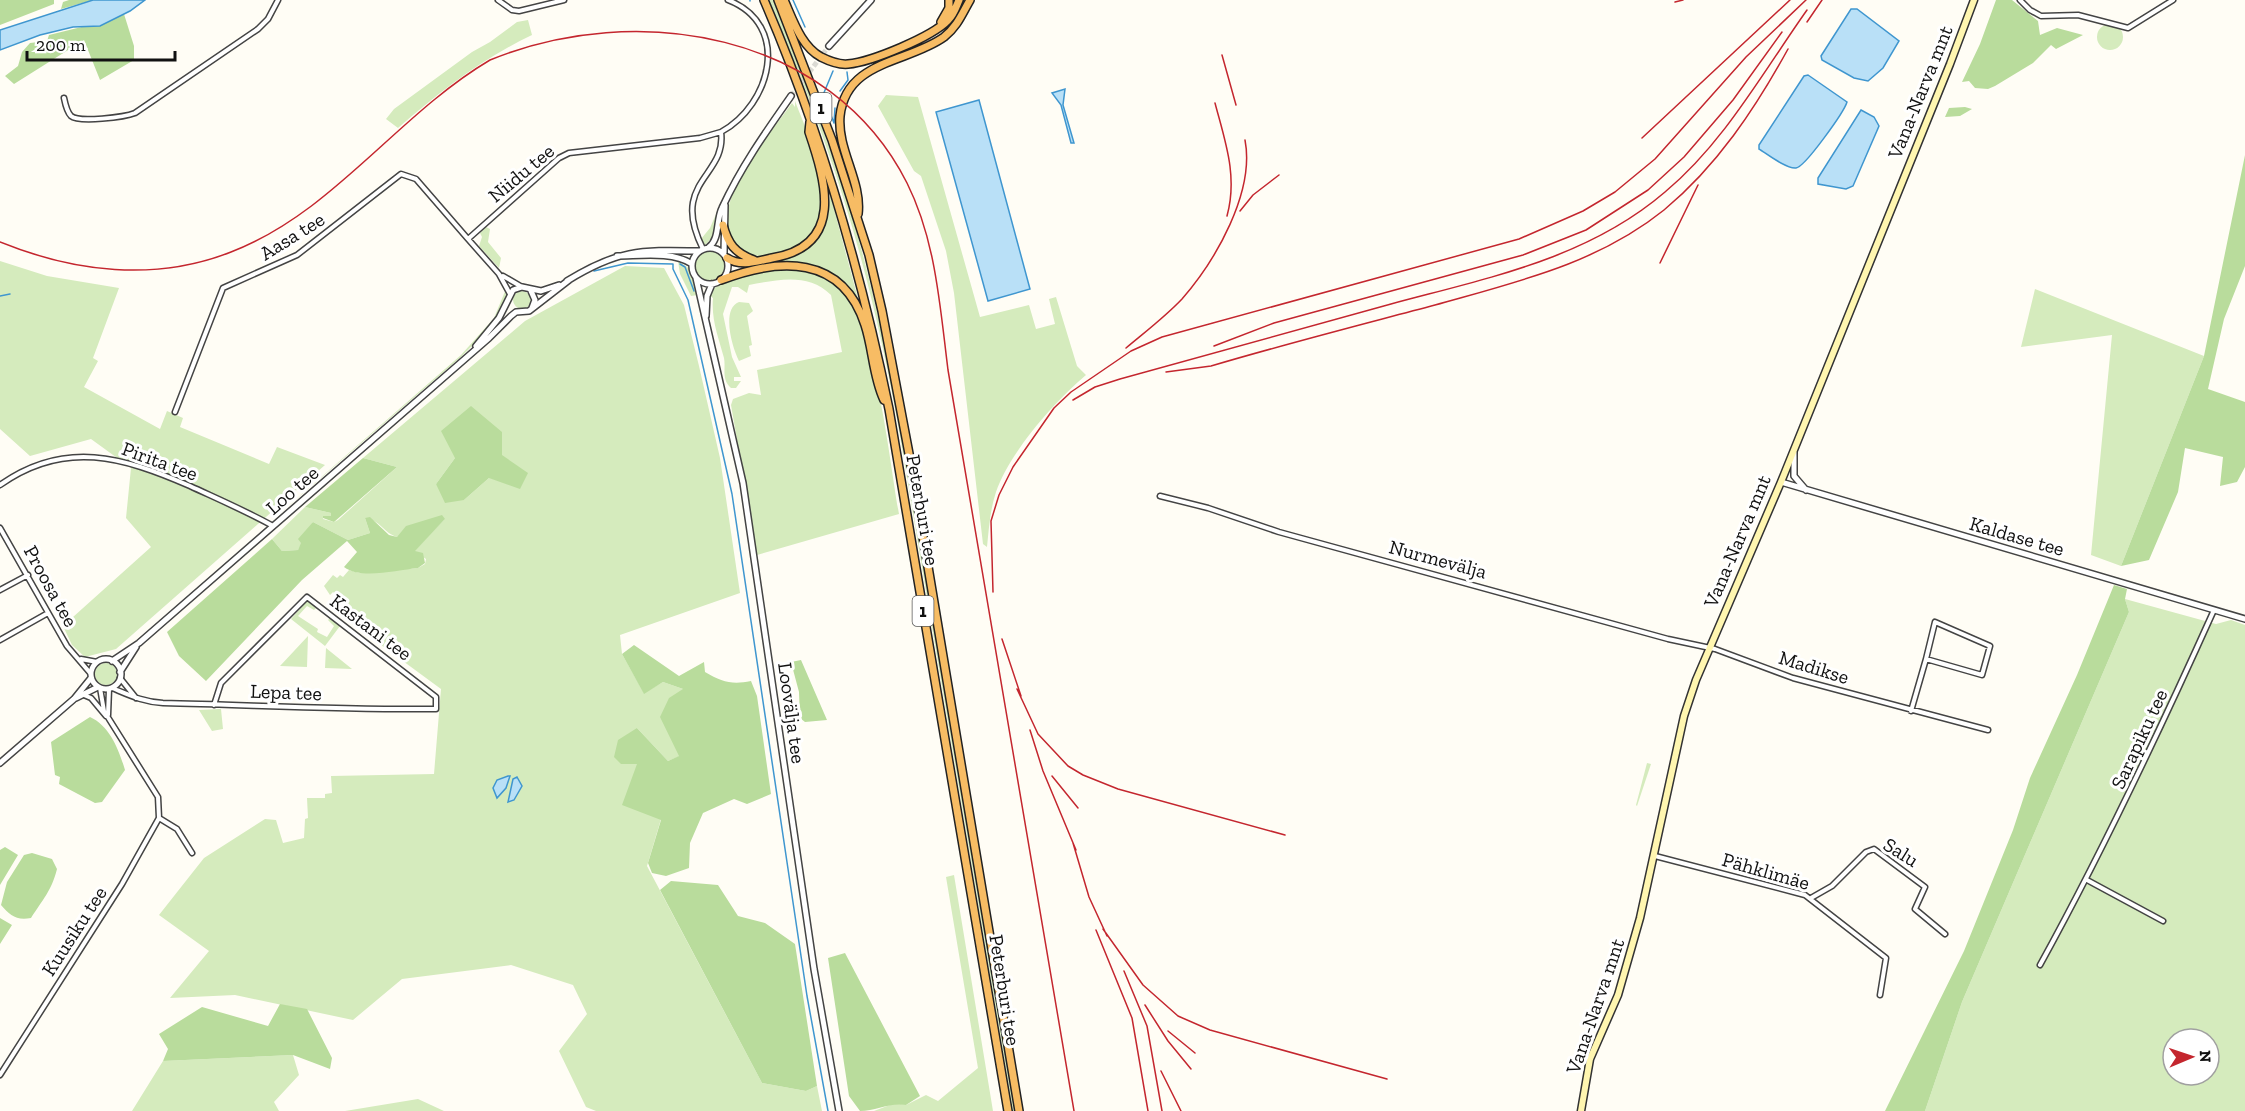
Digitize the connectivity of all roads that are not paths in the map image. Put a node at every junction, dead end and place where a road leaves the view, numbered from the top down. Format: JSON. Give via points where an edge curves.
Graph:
{"nodes":[{"id":1,"x":278,"y":0,"type":"edge"},
{"id":2,"x":498,"y":0,"type":"edge"},
{"id":3,"x":564,"y":0,"type":"edge"},
{"id":4,"x":728,"y":0,"type":"edge"},
{"id":5,"x":764,"y":0,"type":"edge"},
{"id":6,"x":778,"y":0,"type":"edge"},
{"id":7,"x":784,"y":0,"type":"edge"},
{"id":8,"x":871,"y":0,"type":"edge"},
{"id":9,"x":949,"y":0,"type":"edge"},
{"id":10,"x":959,"y":0,"type":"edge"},
{"id":11,"x":970,"y":0,"type":"edge"},
{"id":12,"x":1974,"y":0,"type":"edge"},
{"id":13,"x":2020,"y":0,"type":"edge"},
{"id":14,"x":2173,"y":0,"type":"edge"},
{"id":15,"x":936,"y":30,"type":"junction"},
{"id":16,"x":829,"y":46,"type":"tunnel mouth"},
{"id":17,"x":791,"y":96,"type":"tunnel mouth"},
{"id":18,"x":64,"y":98,"type":"dead end"},
{"id":19,"x":810,"y":117,"type":"junction"},
{"id":20,"x":721,"y":132,"type":"junction"},
{"id":21,"x":725,"y":201,"type":"junction"},
{"id":22,"x":857,"y":219,"type":"junction"},
{"id":23,"x":723,"y":225,"type":"junction"},
{"id":24,"x":468,"y":239,"type":"junction"},
{"id":25,"x":704,"y":249,"type":"junction"},
{"id":26,"x":614,"y":256,"type":"junction"},
{"id":27,"x":726,"y":256,"type":"junction"},
{"id":28,"x":757,"y":261,"type":"junction"},
{"id":29,"x":692,"y":264,"type":"junction"},
{"id":30,"x":499,"y":274,"type":"junction"},
{"id":31,"x":696,"y":278,"type":"junction"},
{"id":32,"x":569,"y":280,"type":"junction"},
{"id":33,"x":721,"y":280,"type":"junction"},
{"id":34,"x":712,"y":284,"type":"junction"},
{"id":35,"x":522,"y":287,"type":"junction"},
{"id":36,"x":531,"y":291,"type":"junction"},
{"id":37,"x":509,"y":297,"type":"junction"},
{"id":38,"x":531,"y":309,"type":"junction"},
{"id":39,"x":516,"y":312,"type":"junction"},
{"id":40,"x":706,"y":321,"type":"junction"},
{"id":41,"x":465,"y":359,"type":"junction"},
{"id":42,"x":889,"y":409,"type":"junction"},
{"id":43,"x":175,"y":412,"type":"dead end"},
{"id":44,"x":1794,"y":450,"type":"junction"},
{"id":45,"x":1781,"y":483,"type":"junction"},
{"id":46,"x":0,"y":485,"type":"edge"},
{"id":47,"x":1807,"y":491,"type":"junction"},
{"id":48,"x":1160,"y":496,"type":"dead end"},
{"id":49,"x":273,"y":526,"type":"junction"},
{"id":50,"x":0,"y":528,"type":"edge"},
{"id":51,"x":28,"y":575,"type":"junction"},
{"id":52,"x":0,"y":590,"type":"edge"},
{"id":53,"x":2215,"y":610,"type":"junction"},
{"id":54,"x":48,"y":613,"type":"junction"},
{"id":55,"x":2245,"y":619,"type":"edge"},
{"id":56,"x":0,"y":640,"type":"edge"},
{"id":57,"x":139,"y":644,"type":"junction"},
{"id":58,"x":1709,"y":647,"type":"junction"},
{"id":59,"x":77,"y":658,"type":"junction"},
{"id":60,"x":1926,"y":659,"type":"junction"},
{"id":61,"x":112,"y":660,"type":"junction"},
{"id":62,"x":97,"y":662,"type":"junction"},
{"id":63,"x":120,"y":675,"type":"junction"},
{"id":64,"x":91,"y":676,"type":"junction"},
{"id":65,"x":99,"y":687,"type":"junction"},
{"id":66,"x":111,"y":688,"type":"junction"},
{"id":67,"x":83,"y":695,"type":"junction"},
{"id":68,"x":137,"y":698,"type":"junction"},
{"id":69,"x":74,"y":699,"type":"junction"},
{"id":70,"x":214,"y":705,"type":"junction"},
{"id":71,"x":435,"y":709,"type":"joint"},
{"id":72,"x":1911,"y":711,"type":"junction"},
{"id":73,"x":109,"y":719,"type":"junction"},
{"id":74,"x":1988,"y":730,"type":"dead end"},
{"id":75,"x":0,"y":763,"type":"edge"},
{"id":76,"x":159,"y":818,"type":"junction"},
{"id":77,"x":192,"y":853,"type":"dead end"},
{"id":78,"x":1655,"y":856,"type":"junction"},
{"id":79,"x":2087,"y":880,"type":"junction"},
{"id":80,"x":1811,"y":898,"type":"junction"},
{"id":81,"x":2163,"y":921,"type":"dead end"},
{"id":82,"x":1946,"y":934,"type":"dead end"},
{"id":83,"x":2040,"y":965,"type":"dead end"},
{"id":84,"x":1880,"y":995,"type":"dead end"},
{"id":85,"x":0,"y":1075,"type":"edge"},
{"id":86,"x":839,"y":1111,"type":"edge"},
{"id":87,"x":1008,"y":1111,"type":"edge"},
{"id":88,"x":1019,"y":1111,"type":"edge"},
{"id":89,"x":1581,"y":1111,"type":"edge"}],
"edges":[{"from":1,"to":18,"type":"street","via":[[258,29],[135,113],[118,118],[77,119],[69,114]]},
{"from":2,"to":3,"type":"street","via":[[519,11]]},
{"from":4,"to":20,"type":"street","via":[[758,21],[767,51],[763,84],[755,102],[743,118]]},
{"from":5,"to":19,"type":"highway","name":"Peterburi tee","number":"1"},
{"from":6,"to":22,"type":"highway","name":"Peterburi tee","number":"1","via":[[811,79]]},
{"from":7,"to":15,"type":"highway","via":[[808,46],[833,63],[858,63]]},
{"from":8,"to":16,"type":"street"},
{"from":9,"to":15,"type":"highway","via":[[946,16]]},
{"from":10,"to":15,"type":"highway","via":[[950,19]]},
{"from":11,"to":22,"type":"highway","via":[[956,25],[942,38],[874,68],[847,94],[840,125],[859,203]]},
{"from":12,"to":44,"type":"main road","name":"Vana-Narva mnt"},
{"from":13,"to":14,"type":"street","via":[[2041,16],[2078,15],[2128,28]]},
{"from":17,"to":21,"type":"street","via":[[745,161]]},
{"from":19,"to":28,"type":"highway","via":[[809,132],[826,193],[821,225],[809,242],[792,253]]},
{"from":19,"to":42,"type":"highway","name":"Peterburi tee","number":"1","via":[[858,272]]},
{"from":20,"to":24,"type":"street","name":"Niidu tee","via":[[563,155]]},
{"from":20,"to":25,"type":"street","via":[[722,149],[698,184],[693,200],[693,222]]},
{"from":21,"to":23,"type":"street"},
{"from":21,"to":25,"type":"street","via":[[715,240]]},
{"from":22,"to":88,"type":"highway","name":"Peterburi tee","number":"1","via":[[893,360]]},
{"from":23,"to":27,"type":"street"},
{"from":23,"to":28,"type":"highway","via":[[736,252]]},
{"from":24,"to":30,"type":"street"},
{"from":24,"to":43,"type":"street","name":"Aasa tee","via":[[416,178],[401,174],[297,255],[223,288]]},
{"from":25,"to":26,"type":"street","via":[[648,249]]},
{"from":25,"to":27,"type":"street"},
{"from":25,"to":29,"type":"street"},
{"from":26,"to":29,"type":"street","via":[[658,256]]},
{"from":26,"to":32,"type":"street"},
{"from":27,"to":28,"type":"highway","via":[[739,263]]},
{"from":27,"to":33,"type":"street","via":[[729,268]]},
{"from":29,"to":31,"type":"street"},
{"from":30,"to":35,"type":"street"},
{"from":30,"to":37,"type":"street"},
{"from":31,"to":34,"type":"street"},
{"from":31,"to":40,"type":"street","name":"Loovälja tee"},
{"from":32,"to":36,"type":"street","via":[[556,287]]},
{"from":32,"to":38,"type":"street"},
{"from":33,"to":34,"type":"street"},
{"from":33,"to":42,"type":"highway","via":[[790,265],[815,268],[834,278],[859,310],[880,392]]},
{"from":34,"to":40,"type":"street","name":"Loovälja tee","via":[[707,296]]},
{"from":35,"to":36,"type":"street"},
{"from":35,"to":37,"type":"street","name":"Loo tee"},
{"from":36,"to":38,"type":"street","via":[[535,300]]},
{"from":37,"to":39,"type":"street","via":[[510,307]]},
{"from":37,"to":41,"type":"street","name":"Loo tee","via":[[499,318]]},
{"from":38,"to":39,"type":"street"},
{"from":39,"to":41,"type":"street","name":"Loo tee"},
{"from":40,"to":86,"type":"street","name":"Loovälja tee","via":[[743,483],[814,969]]},
{"from":41,"to":49,"type":"street","name":"Loo tee"},
{"from":42,"to":87,"type":"highway","name":"Peterburi tee","number":"1"},
{"from":44,"to":45,"type":"main road","name":"Vana-Narva mnt"},
{"from":44,"to":47,"type":"street","via":[[1794,476]]},
{"from":45,"to":47,"type":"street","name":"Kaldase tee"},
{"from":45,"to":58,"type":"main road","name":"Vana-Narva mnt"},
{"from":46,"to":49,"type":"street","name":"Pirita tee","via":[[47,460],[110,458],[155,471]]},
{"from":47,"to":53,"type":"street","name":"Kaldase tee"},
{"from":48,"to":58,"type":"street","name":"Nurmevälja","via":[[1282,533]]},
{"from":49,"to":57,"type":"street","name":"Loo tee"},
{"from":50,"to":51,"type":"street","name":"Proosa tee"},
{"from":51,"to":52,"type":"street"},
{"from":51,"to":54,"type":"street","name":"Proosa tee"},
{"from":53,"to":55,"type":"street","name":"Kaldase tee"},
{"from":53,"to":79,"type":"street","name":"Sarapiku tee"},
{"from":54,"to":56,"type":"street"},
{"from":54,"to":59,"type":"street","name":"Proosa tee"},
{"from":57,"to":61,"type":"street","name":"Loo tee"},
{"from":57,"to":63,"type":"street","name":"Loo tee"},
{"from":58,"to":72,"type":"street","name":"Madikse","via":[[1793,678]]},
{"from":58,"to":78,"type":"main road","name":"Vana-Narva mnt","via":[[1684,716]]},
{"from":59,"to":62,"type":"street"},
{"from":59,"to":64,"type":"street","name":"Proosa tee"},
{"from":60,"to":60,"type":"street","via":[[1982,675],[1990,646],[1935,622]]},
{"from":60,"to":72,"type":"street"},
{"from":61,"to":62,"type":"street"},
{"from":61,"to":63,"type":"street"},
{"from":62,"to":64,"type":"street"},
{"from":63,"to":66,"type":"street"},
{"from":63,"to":68,"type":"street"},
{"from":64,"to":65,"type":"street"},
{"from":64,"to":69,"type":"street"},
{"from":65,"to":66,"type":"street"},
{"from":65,"to":67,"type":"street"},
{"from":65,"to":73,"type":"street"},
{"from":66,"to":68,"type":"street","name":"Lepa tee"},
{"from":66,"to":73,"type":"street"},
{"from":67,"to":69,"type":"street"},
{"from":67,"to":73,"type":"street","via":[[91,698]]},
{"from":68,"to":70,"type":"street","name":"Lepa tee","via":[[154,703]]},
{"from":69,"to":75,"type":"street"},
{"from":70,"to":71,"type":"street","name":"Lepa tee"},
{"from":70,"to":71,"type":"street","name":"Kastani tee","via":[[221,683],[307,597],[435,695]]},
{"from":72,"to":74,"type":"street","name":"Madikse"},
{"from":73,"to":76,"type":"street","via":[[158,797]]},
{"from":76,"to":77,"type":"street","via":[[173,825]]},
{"from":76,"to":85,"type":"street","name":"Kuusiku tee"},
{"from":78,"to":80,"type":"street","name":"Pähklimäe"},
{"from":78,"to":89,"type":"main road","name":"Vana-Narva mnt","via":[[1621,986],[1590,1059]]},
{"from":79,"to":81,"type":"street"},
{"from":79,"to":83,"type":"street","name":"Sarapiku tee"},
{"from":80,"to":82,"type":"street","name":"Salu","via":[[1832,886],[1866,852],[1874,849],[1925,887],[1915,909]]},
{"from":80,"to":84,"type":"street","name":"Pähklimäe","via":[[1886,958]]}]}
